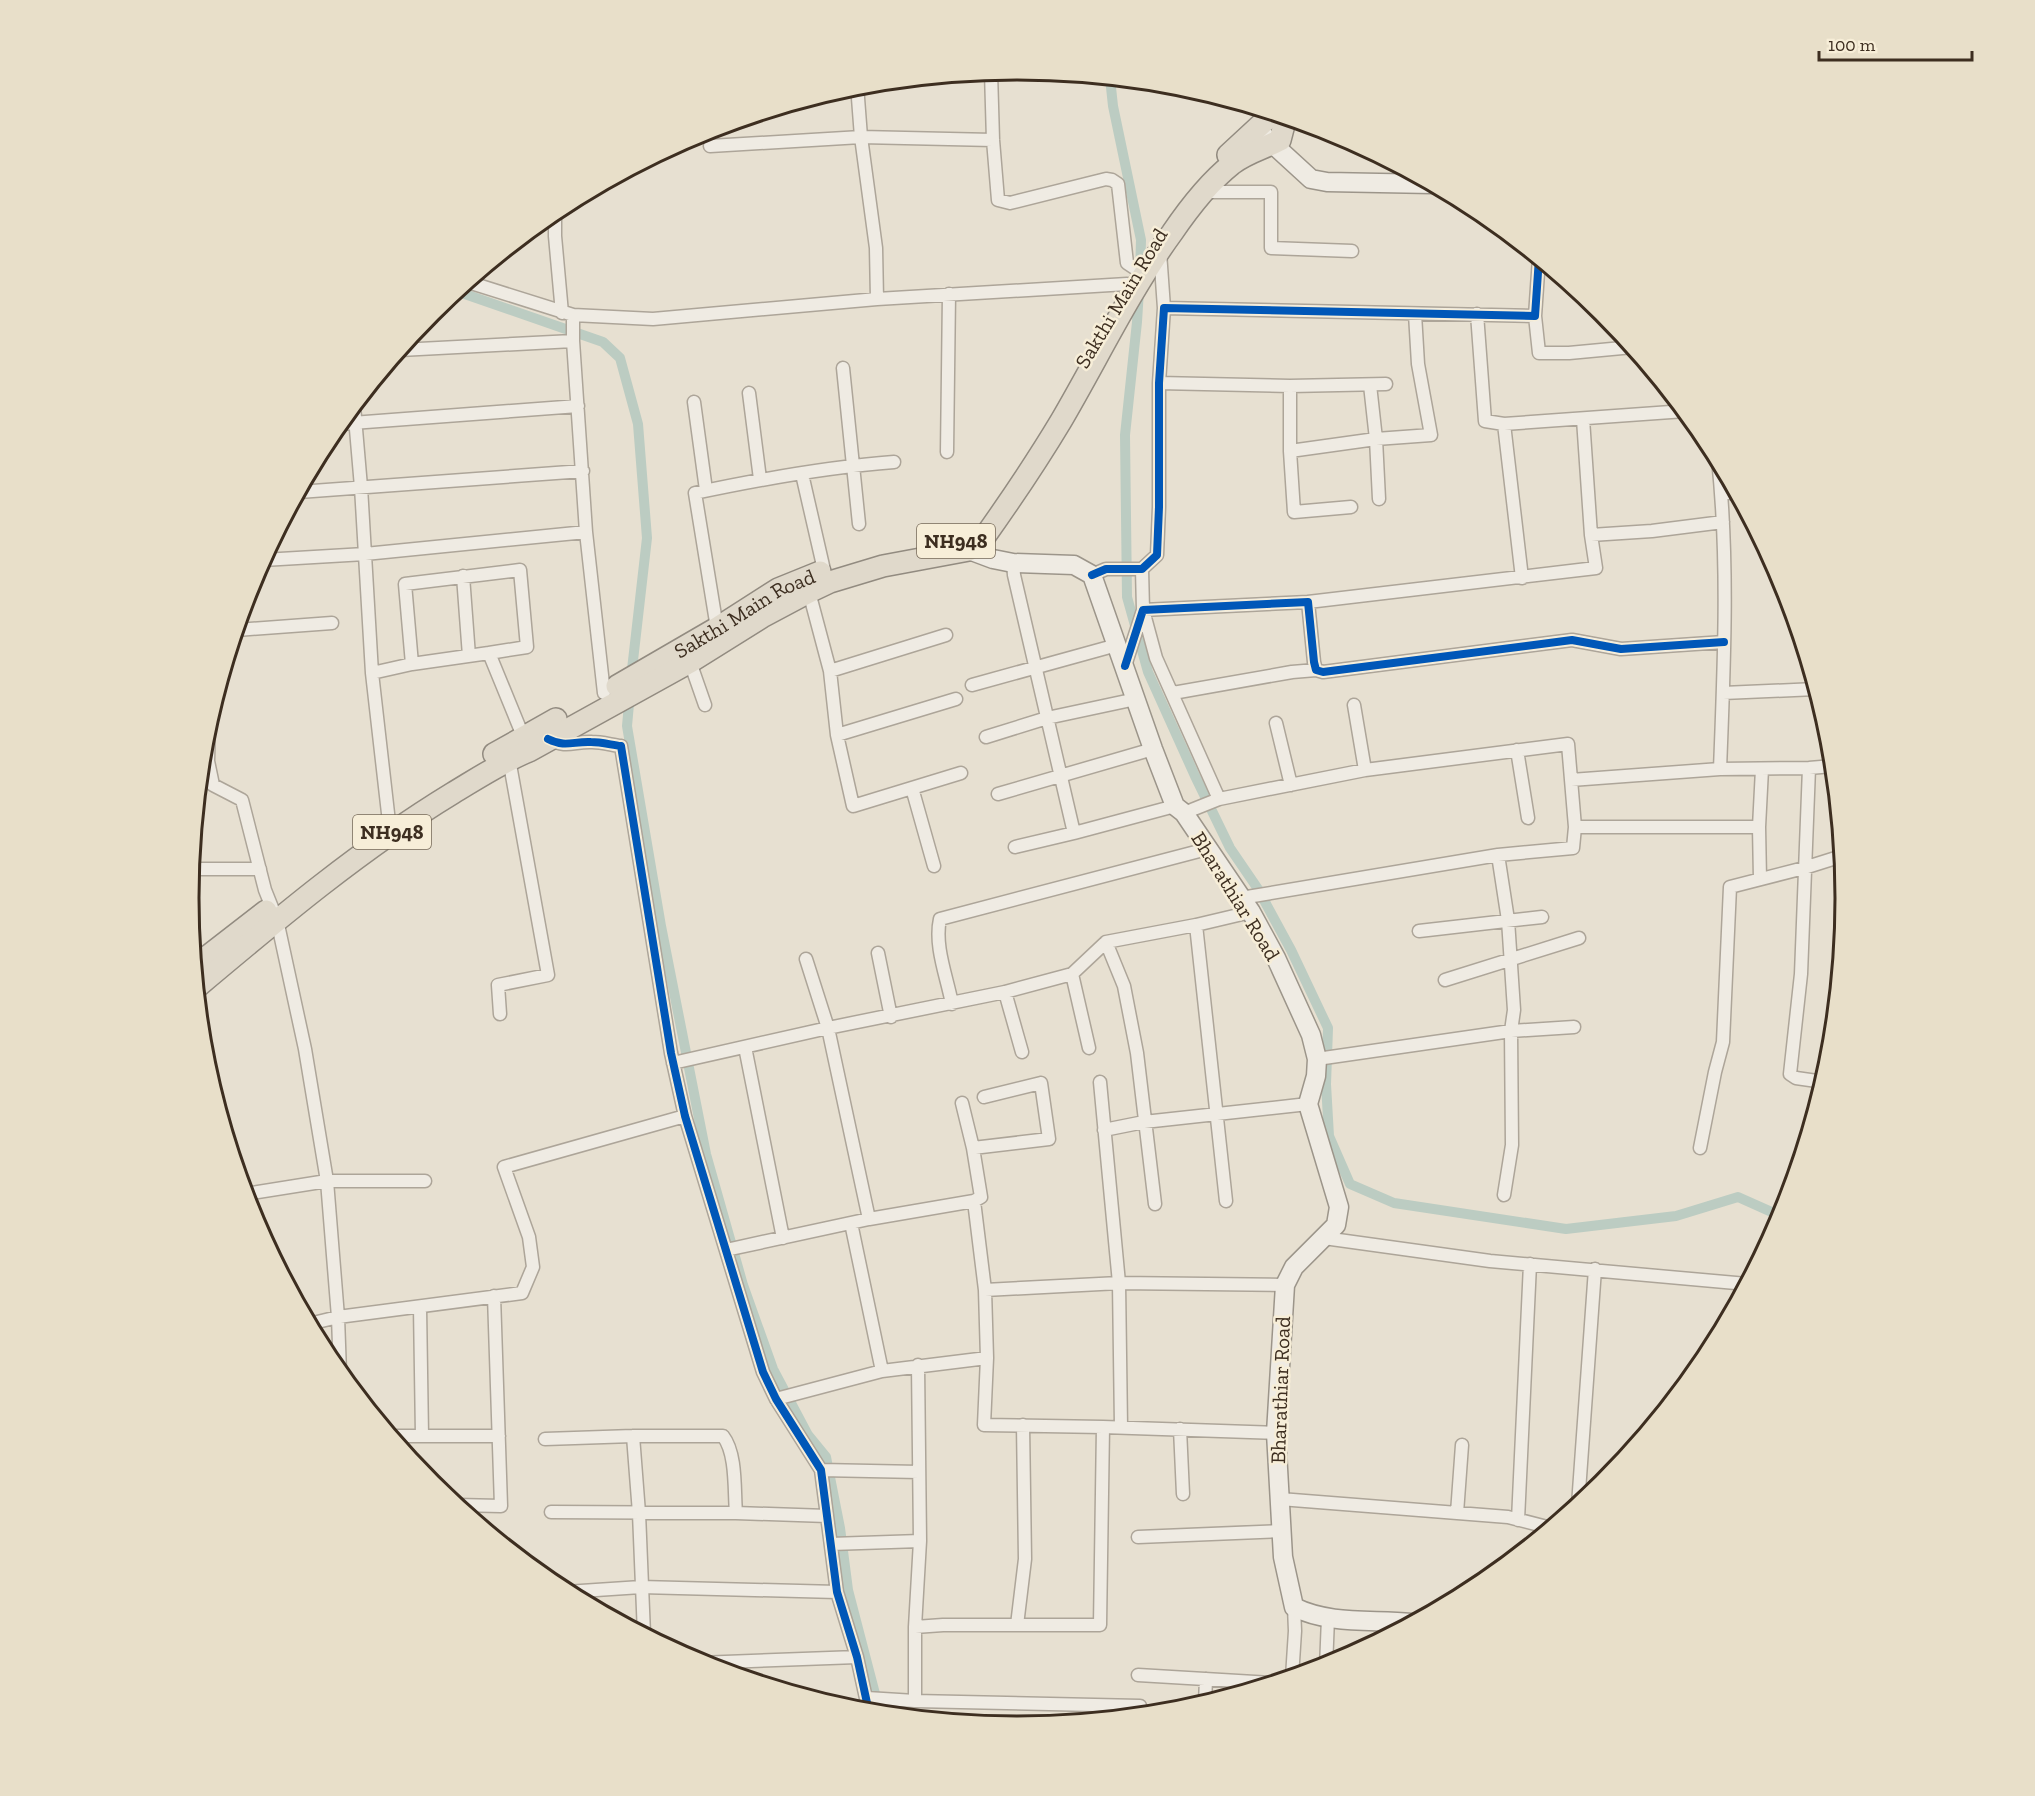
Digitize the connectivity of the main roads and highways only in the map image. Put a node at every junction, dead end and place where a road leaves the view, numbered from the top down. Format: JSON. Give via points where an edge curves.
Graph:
{"nodes":[{"id":1,"x":1264,"y":121,"type":"edge"},
{"id":2,"x":1284,"y":124,"type":"edge"},
{"id":3,"x":1273,"y":144,"type":"junction"},
{"id":4,"x":1417,"y":184,"type":"edge"},
{"id":5,"x":1144,"y":262,"type":"junction"},
{"id":6,"x":964,"y":545,"type":"junction"},
{"id":7,"x":653,"y":674,"type":"junction"},
{"id":8,"x":606,"y":697,"type":"junction"},
{"id":9,"x":275,"y":913,"type":"junction"},
{"id":10,"x":202,"y":961,"type":"edge"},
{"id":11,"x":204,"y":981,"type":"edge"},
{"id":12,"x":1393,"y":1625,"type":"edge"}],
"edges":[{"from":1,"to":3,"type":"main road"},
{"from":1,"to":5,"type":"highway","name":"Sakthi Main Road","number":"NH948","via":[[1202,178]]},
{"from":2,"to":3,"type":"highway","via":[[1280,140]]},
{"from":3,"to":4,"type":"main road","via":[[1311,179]]},
{"from":3,"to":5,"type":"highway","number":"NH948","via":[[1251,151],[1230,165]]},
{"from":5,"to":6,"type":"highway","name":"Sakthi Main Road","number":"NH948","via":[[1047,424]]},
{"from":5,"to":6,"type":"highway","number":"NH948","via":[[1124,308],[1061,421],[983,539]]},
{"from":6,"to":7,"type":"highway","number":"NH948","via":[[830,582],[762,617],[690,662]]},
{"from":6,"to":7,"type":"highway","name":"Sakthi Main Road","number":"NH948","via":[[856,560],[824,570],[778,590]]},
{"from":6,"to":12,"type":"main road","name":"Bharathiar Road","via":[[1013,563],[1074,565],[1099,572],[1117,645],[1153,749],[1183,810],[1276,958],[1311,1035],[1317,1059],[1308,1104],[1339,1208],[1336,1225],[1294,1267],[1285,1285],[1276,1433],[1283,1557],[1294,1607],[1328,1618]]},
{"from":7,"to":8,"type":"highway","name":"Sakthi Main Road","number":"NH948"},
{"from":8,"to":9,"type":"highway","number":"NH948","via":[[548,739],[431,806]]},
{"from":8,"to":9,"type":"highway","name":"Sakthi Main Road","number":"NH948","via":[[523,736],[389,822],[312,875]]},
{"from":9,"to":10,"type":"highway","name":"Sakthi Main Road","number":"NH948"},
{"from":9,"to":11,"type":"highway","number":"NH948"}]}
